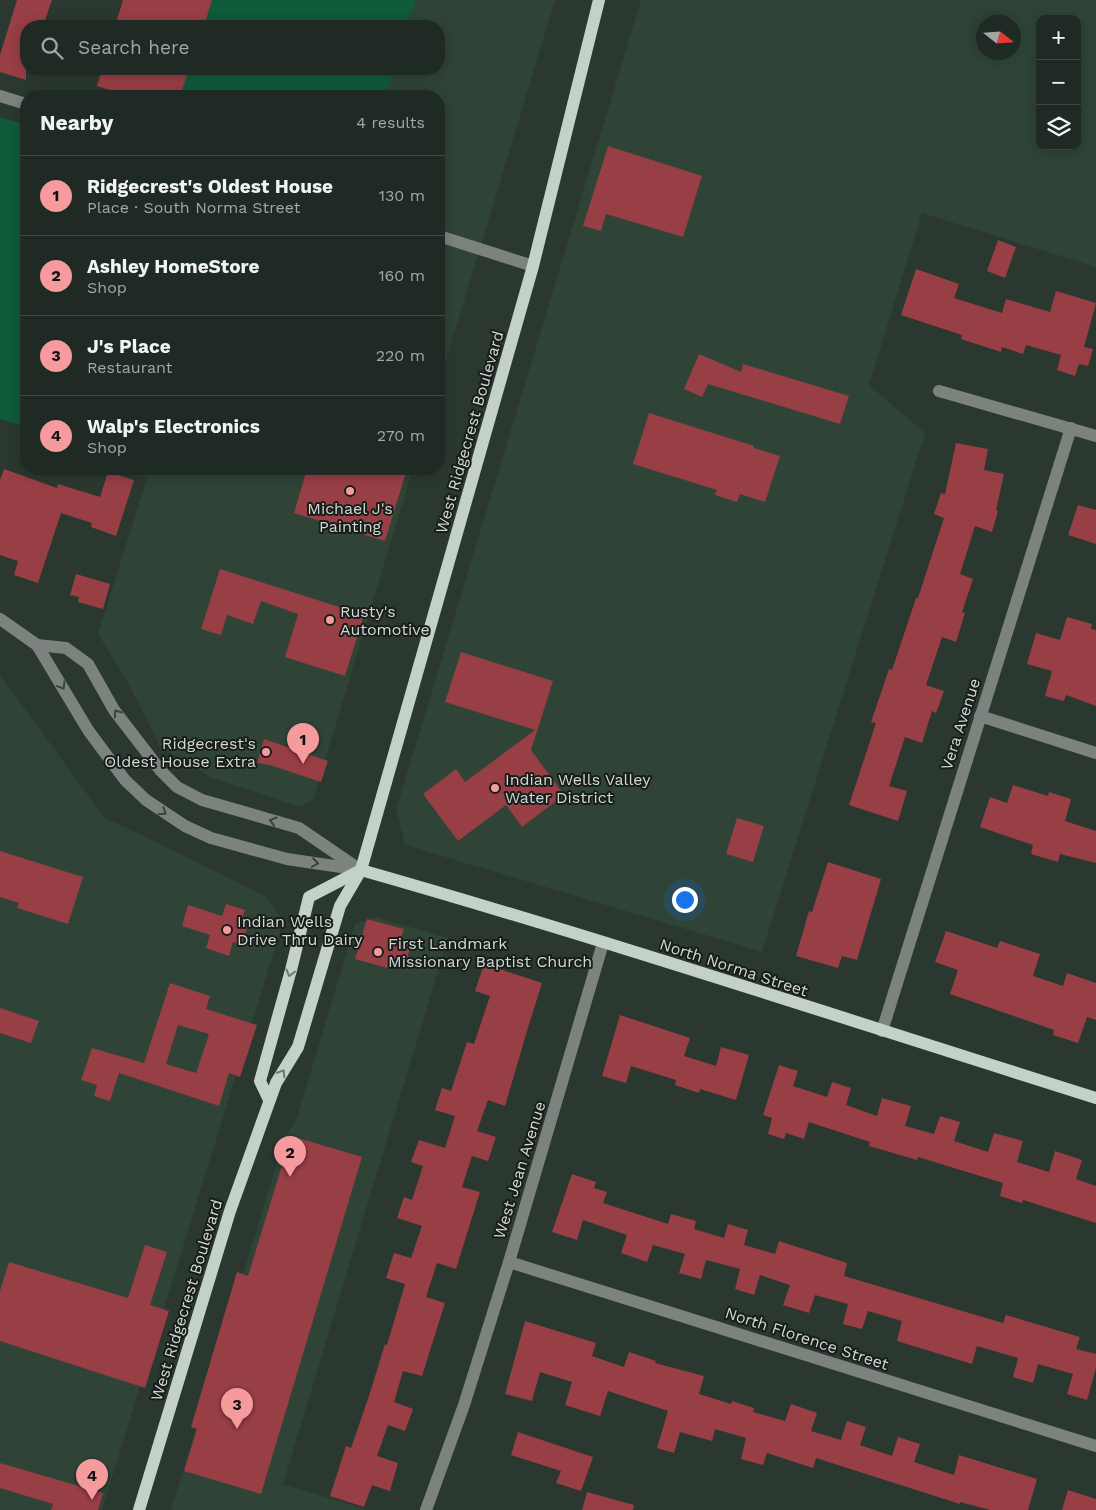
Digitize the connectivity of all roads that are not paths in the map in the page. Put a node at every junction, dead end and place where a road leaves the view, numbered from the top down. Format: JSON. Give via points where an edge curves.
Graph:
{"nodes":[{"id":1,"x":599,"y":0,"type":"edge"},
{"id":2,"x":0,"y":96,"type":"edge"},
{"id":3,"x":20,"y":102,"type":"edge"},
{"id":4,"x":445,"y":238,"type":"edge"},
{"id":5,"x":533,"y":266,"type":"junction"},
{"id":6,"x":940,"y":391,"type":"dead end"},
{"id":7,"x":1070,"y":428,"type":"junction"},
{"id":8,"x":1096,"y":436,"type":"edge"},
{"id":9,"x":0,"y":619,"type":"edge"},
{"id":10,"x":37,"y":645,"type":"junction"},
{"id":11,"x":980,"y":716,"type":"junction"},
{"id":12,"x":1096,"y":753,"type":"edge"},
{"id":13,"x":361,"y":870,"type":"junction"},
{"id":14,"x":603,"y":943,"type":"junction"},
{"id":15,"x":882,"y":1031,"type":"junction"},
{"id":16,"x":1096,"y":1098,"type":"edge"},
{"id":17,"x":269,"y":1100,"type":"junction"},
{"id":18,"x":509,"y":1262,"type":"junction"},
{"id":19,"x":1096,"y":1446,"type":"edge"},
{"id":20,"x":139,"y":1510,"type":"edge"},
{"id":21,"x":426,"y":1510,"type":"edge"}],
"edges":[{"from":1,"to":5,"type":"main road","name":"West Ridgecrest Boulevard"},
{"from":2,"to":3,"type":"street"},
{"from":4,"to":5,"type":"street"},
{"from":5,"to":13,"type":"main road","name":"West Ridgecrest Boulevard"},
{"from":6,"to":7,"type":"street"},
{"from":7,"to":8,"type":"street"},
{"from":7,"to":11,"type":"street","name":"Vera Avenue"},
{"from":9,"to":10,"type":"street"},
{"from":13,"to":10,"type":"street","one_way":true,"via":[[298,828],[202,800],[177,787],[114,710],[88,664],[66,648]]},
{"from":10,"to":13,"type":"street","one_way":true,"via":[[88,730],[125,780],[146,800],[185,826],[211,838],[287,859]]},
{"from":11,"to":12,"type":"street"},
{"from":11,"to":15,"type":"street","name":"Vera Avenue"},
{"from":13,"to":14,"type":"main road","name":"North Norma Street"},
{"from":17,"to":13,"type":"main road","name":"West Ridgecrest Boulevard","one_way":true,"via":[[298,1047],[340,906]]},
{"from":13,"to":17,"type":"main road","one_way":true,"via":[[309,897],[260,1081]]},
{"from":14,"to":15,"type":"main road","name":"North Norma Street"},
{"from":14,"to":18,"type":"street","name":"West Jean Avenue"},
{"from":15,"to":16,"type":"main road","name":"North Norma Street"},
{"from":17,"to":20,"type":"main road","name":"West Ridgecrest Boulevard","via":[[230,1211]]},
{"from":18,"to":19,"type":"street","name":"North Florence Street"},
{"from":18,"to":21,"type":"street","name":"West Jean Avenue","via":[[464,1405]]}]}
